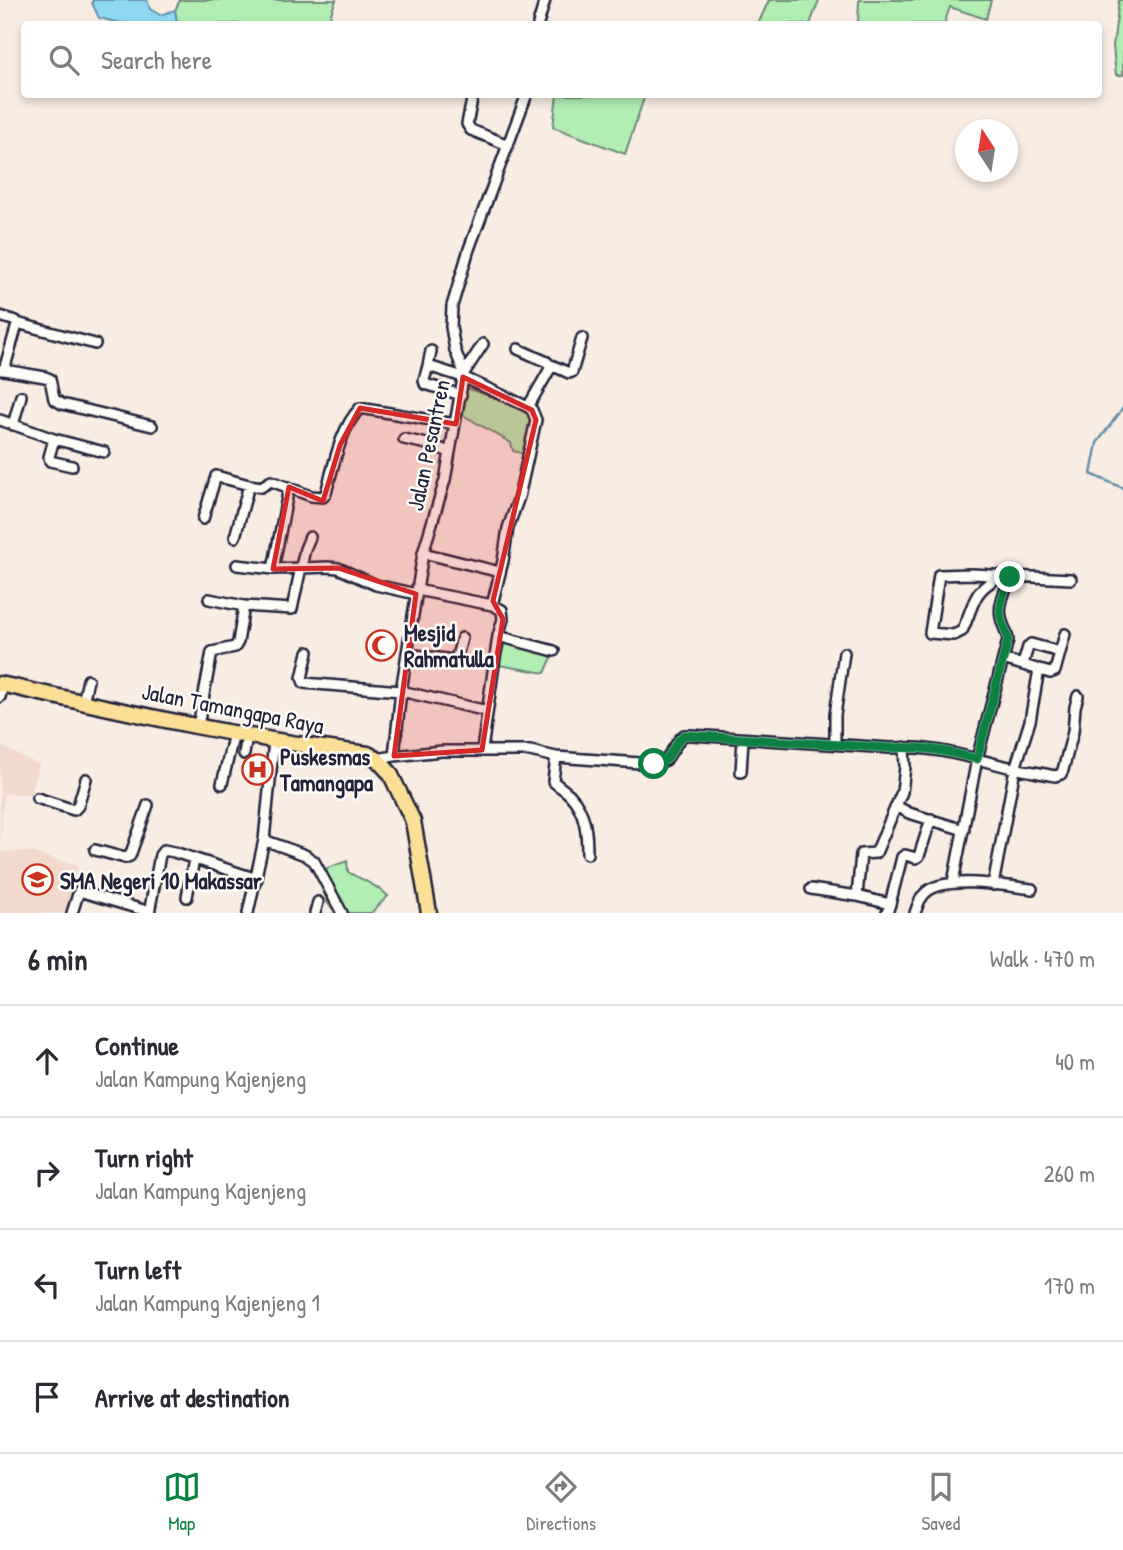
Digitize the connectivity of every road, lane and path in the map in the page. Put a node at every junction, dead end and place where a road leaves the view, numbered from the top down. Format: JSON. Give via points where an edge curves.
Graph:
{"nodes":[{"id":1,"x":545,"y":0,"type":"edge"},
{"id":2,"x":539,"y":21,"type":"edge"},
{"id":3,"x":472,"y":98,"type":"edge"},
{"id":4,"x":526,"y":98,"type":"edge"},
{"id":5,"x":508,"y":145,"type":"junction"},
{"id":6,"x":0,"y":316,"type":"edge"},
{"id":7,"x":17,"y":323,"type":"junction"},
{"id":8,"x":582,"y":338,"type":"dead end"},
{"id":9,"x":95,"y":344,"type":"dead end"},
{"id":10,"x":483,"y":344,"type":"dead end"},
{"id":11,"x":518,"y":349,"type":"dead end"},
{"id":12,"x":431,"y":351,"type":"dead end"},
{"id":13,"x":551,"y":365,"type":"junction"},
{"id":14,"x":428,"y":366,"type":"junction"},
{"id":15,"x":2,"y":370,"type":"edge"},
{"id":16,"x":463,"y":375,"type":"junction"},
{"id":17,"x":461,"y":395,"type":"junction"},
{"id":18,"x":21,"y":396,"type":"dead end"},
{"id":19,"x":528,"y":407,"type":"junction"},
{"id":20,"x":0,"y":419,"type":"edge"},
{"id":21,"x":455,"y":424,"type":"junction"},
{"id":22,"x":13,"y":425,"type":"junction"},
{"id":23,"x":152,"y":426,"type":"dead end"},
{"id":24,"x":54,"y":439,"type":"junction"},
{"id":25,"x":404,"y":439,"type":"dead end"},
{"id":26,"x":104,"y":452,"type":"dead end"},
{"id":27,"x":450,"y":452,"type":"junction"},
{"id":28,"x":72,"y":466,"type":"dead end"},
{"id":29,"x":249,"y":485,"type":"junction"},
{"id":30,"x":289,"y":487,"type":"junction"},
{"id":31,"x":203,"y":519,"type":"dead end"},
{"id":32,"x":235,"y":537,"type":"dead end"},
{"id":33,"x":310,"y":537,"type":"dead end"},
{"id":34,"x":423,"y":553,"type":"junction"},
{"id":35,"x":237,"y":565,"type":"dead end"},
{"id":36,"x":273,"y":569,"type":"junction"},
{"id":37,"x":301,"y":569,"type":"junction"},
{"id":38,"x":500,"y":572,"type":"junction"},
{"id":39,"x":1006,"y":576,"type":"junction"},
{"id":40,"x":1071,"y":579,"type":"dead end"},
{"id":41,"x":417,"y":592,"type":"junction"},
{"id":42,"x":209,"y":599,"type":"dead end"},
{"id":43,"x":492,"y":605,"type":"junction"},
{"id":44,"x":244,"y":606,"type":"junction"},
{"id":45,"x":1065,"y":634,"type":"dead end"},
{"id":46,"x":498,"y":636,"type":"junction"},
{"id":47,"x":462,"y":638,"type":"dead end"},
{"id":48,"x":554,"y":651,"type":"dead end"},
{"id":49,"x":309,"y":652,"type":"dead end"},
{"id":50,"x":1060,"y":652,"type":"junction"},
{"id":51,"x":407,"y":653,"type":"junction"},
{"id":52,"x":844,"y":653,"type":"dead end"},
{"id":53,"x":1003,"y":659,"type":"junction"},
{"id":54,"x":1023,"y":664,"type":"junction"},
{"id":55,"x":1039,"y":669,"type":"junction"},
{"id":56,"x":88,"y":680,"type":"dead end"},
{"id":57,"x":1,"y":689,"type":"edge"},
{"id":58,"x":401,"y":691,"type":"junction"},
{"id":59,"x":1078,"y":696,"type":"dead end"},
{"id":60,"x":83,"y":702,"type":"junction"},
{"id":61,"x":487,"y":711,"type":"junction"},
{"id":62,"x":198,"y":726,"type":"junction"},
{"id":63,"x":240,"y":735,"type":"junction"},
{"id":64,"x":743,"y":740,"type":"junction"},
{"id":65,"x":274,"y":741,"type":"junction"},
{"id":66,"x":835,"y":744,"type":"junction"},
{"id":67,"x":904,"y":747,"type":"junction"},
{"id":68,"x":482,"y":750,"type":"junction"},
{"id":69,"x":244,"y":754,"type":"dead end"},
{"id":70,"x":394,"y":756,"type":"junction"},
{"id":71,"x":556,"y":757,"type":"junction"},
{"id":72,"x":377,"y":759,"type":"junction"},
{"id":73,"x":977,"y":759,"type":"junction"},
{"id":74,"x":1015,"y":769,"type":"junction"},
{"id":75,"x":741,"y":772,"type":"dead end"},
{"id":76,"x":86,"y":779,"type":"dead end"},
{"id":77,"x":222,"y":784,"type":"dead end"},
{"id":78,"x":37,"y":798,"type":"dead end"},
{"id":79,"x":148,"y":805,"type":"dead end"},
{"id":80,"x":895,"y":806,"type":"junction"},
{"id":81,"x":931,"y":819,"type":"junction"},
{"id":82,"x":964,"y":830,"type":"junction"},
{"id":83,"x":264,"y":840,"type":"junction"},
{"id":84,"x":95,"y":850,"type":"dead end"},
{"id":85,"x":587,"y":854,"type":"dead end"},
{"id":86,"x":194,"y":859,"type":"junction"},
{"id":87,"x":257,"y":879,"type":"junction"},
{"id":88,"x":953,"y":882,"type":"junction"},
{"id":89,"x":993,"y":885,"type":"junction"},
{"id":90,"x":811,"y":889,"type":"dead end"},
{"id":91,"x":1032,"y":889,"type":"dead end"},
{"id":92,"x":857,"y":896,"type":"junction"},
{"id":93,"x":187,"y":897,"type":"dead end"},
{"id":94,"x":318,"y":902,"type":"dead end"},
{"id":95,"x":889,"y":909,"type":"edge"},
{"id":96,"x":150,"y":912,"type":"edge"},
{"id":97,"x":72,"y":913,"type":"edge"},
{"id":98,"x":248,"y":913,"type":"edge"},
{"id":99,"x":315,"y":913,"type":"edge"},
{"id":100,"x":342,"y":913,"type":"edge"},
{"id":101,"x":429,"y":913,"type":"edge"},
{"id":102,"x":915,"y":913,"type":"edge"}],
"edges":[{"from":1,"to":2,"type":"street"},
{"from":3,"to":5,"type":"street","via":[[467,124],[471,130]]},
{"from":4,"to":5,"type":"street","name":"Jalan Pesantren"},
{"from":5,"to":16,"type":"street","name":"Jalan Pesantren","via":[[452,306],[451,327]]},
{"from":6,"to":7,"type":"street"},
{"from":7,"to":9,"type":"street"},
{"from":7,"to":15,"type":"street"},
{"from":8,"to":13,"type":"street","via":[[572,372]]},
{"from":10,"to":16,"type":"street"},
{"from":11,"to":13,"type":"street"},
{"from":12,"to":14,"type":"street"},
{"from":13,"to":19,"type":"street"},
{"from":14,"to":16,"type":"street"},
{"from":14,"to":17,"type":"street","via":[[425,384]]},
{"from":15,"to":23,"type":"street","via":[[50,379],[54,398],[62,404]]},
{"from":16,"to":17,"type":"street","name":"Jalan Pesantren"},
{"from":16,"to":19,"type":"street"},
{"from":17,"to":21,"type":"street","name":"Jalan Pesantren"},
{"from":18,"to":22,"type":"street"},
{"from":19,"to":38,"type":"street","via":[[536,420]]},
{"from":20,"to":22,"type":"street"},
{"from":21,"to":27,"type":"street","name":"Jalan Pesantren"},
{"from":21,"to":30,"type":"street","via":[[360,408],[340,445],[326,493],[311,496]]},
{"from":22,"to":24,"type":"street"},
{"from":24,"to":26,"type":"street"},
{"from":24,"to":28,"type":"street","via":[[50,461]]},
{"from":25,"to":27,"type":"street"},
{"from":27,"to":34,"type":"street","name":"Jalan Pesantren"},
{"from":29,"to":30,"type":"street","via":[[261,487],[271,481]]},
{"from":29,"to":31,"type":"street","via":[[216,476]]},
{"from":29,"to":32,"type":"street"},
{"from":30,"to":36,"type":"street"},
{"from":33,"to":37,"type":"street"},
{"from":34,"to":38,"type":"street"},
{"from":34,"to":41,"type":"street","name":"Jalan Pesantren"},
{"from":35,"to":36,"type":"street"},
{"from":36,"to":37,"type":"street"},
{"from":37,"to":41,"type":"street","via":[[338,568],[376,585]]},
{"from":37,"to":44,"type":"street","via":[[292,609]]},
{"from":38,"to":43,"type":"street"},
{"from":39,"to":39,"type":"street","via":[[980,590],[962,631],[930,633],[939,575]]},
{"from":39,"to":40,"type":"street"},
{"from":39,"to":53,"type":"street","via":[[1000,612],[1008,640]]},
{"from":41,"to":43,"type":"street"},
{"from":41,"to":51,"type":"street","name":"Jalan Pesantren"},
{"from":42,"to":44,"type":"street"},
{"from":43,"to":46,"type":"street","via":[[503,614]]},
{"from":44,"to":62,"type":"street","via":[[235,647],[212,652]]},
{"from":45,"to":50,"type":"street"},
{"from":46,"to":48,"type":"street"},
{"from":46,"to":61,"type":"street"},
{"from":47,"to":51,"type":"street","via":[[454,660]]},
{"from":49,"to":58,"type":"street","via":[[304,683]]},
{"from":50,"to":54,"type":"street","via":[[1031,644]]},
{"from":50,"to":55,"type":"street","via":[[1055,671]]},
{"from":51,"to":58,"type":"street","name":"Jalan Pesantren"},
{"from":52,"to":66,"type":"street"},
{"from":53,"to":54,"type":"street"},
{"from":53,"to":73,"type":"street"},
{"from":54,"to":55,"type":"street"},
{"from":55,"to":74,"type":"street"},
{"from":56,"to":60,"type":"street"},
{"from":57,"to":60,"type":"main road","name":"Jalan Tamangapa Raya"},
{"from":58,"to":61,"type":"street"},
{"from":58,"to":70,"type":"street","name":"Jalan Pesantren"},
{"from":59,"to":74,"type":"street","via":[[1061,774]]},
{"from":60,"to":62,"type":"main road","name":"Jalan Tamangapa Raya"},
{"from":61,"to":68,"type":"street"},
{"from":62,"to":63,"type":"main road","name":"Jalan Tamangapa Raya"},
{"from":63,"to":65,"type":"main road","name":"Jalan Tamangapa Raya"},
{"from":63,"to":69,"type":"street"},
{"from":63,"to":77,"type":"street"},
{"from":64,"to":66,"type":"street"},
{"from":64,"to":71,"type":"street","via":[[684,735],[666,760],[654,764]]},
{"from":64,"to":75,"type":"street"},
{"from":65,"to":72,"type":"main road","name":"Jalan Tamangapa Raya"},
{"from":65,"to":83,"type":"street"},
{"from":66,"to":67,"type":"street"},
{"from":67,"to":73,"type":"street","via":[[944,750]]},
{"from":67,"to":80,"type":"street","via":[[902,792]]},
{"from":68,"to":70,"type":"street"},
{"from":68,"to":71,"type":"street","via":[[530,751]]},
{"from":70,"to":72,"type":"street"},
{"from":71,"to":85,"type":"street","via":[[552,780],[571,796],[583,815]]},
{"from":72,"to":101,"type":"main road","via":[[390,774],[413,821]]},
{"from":73,"to":74,"type":"street"},
{"from":73,"to":82,"type":"street"},
{"from":74,"to":89,"type":"street"},
{"from":76,"to":78,"type":"street","via":[[74,810]]},
{"from":79,"to":84,"type":"street","via":[[130,856]]},
{"from":80,"to":81,"type":"street"},
{"from":80,"to":92,"type":"street","via":[[877,852],[861,854]]},
{"from":81,"to":82,"type":"street"},
{"from":81,"to":95,"type":"street","via":[[919,856],[902,857]]},
{"from":82,"to":88,"type":"street"},
{"from":83,"to":87,"type":"street"},
{"from":83,"to":100,"type":"street","via":[[314,861]]},
{"from":86,"to":87,"type":"street"},
{"from":86,"to":93,"type":"street"},
{"from":86,"to":96,"type":"street","via":[[162,852]]},
{"from":87,"to":98,"type":"street"},
{"from":88,"to":89,"type":"street"},
{"from":88,"to":102,"type":"street","via":[[930,889]]},
{"from":89,"to":91,"type":"street"},
{"from":90,"to":92,"type":"street"},
{"from":92,"to":95,"type":"street"},
{"from":94,"to":99,"type":"street"},
{"from":96,"to":97,"type":"street","via":[[79,891]]}]}
